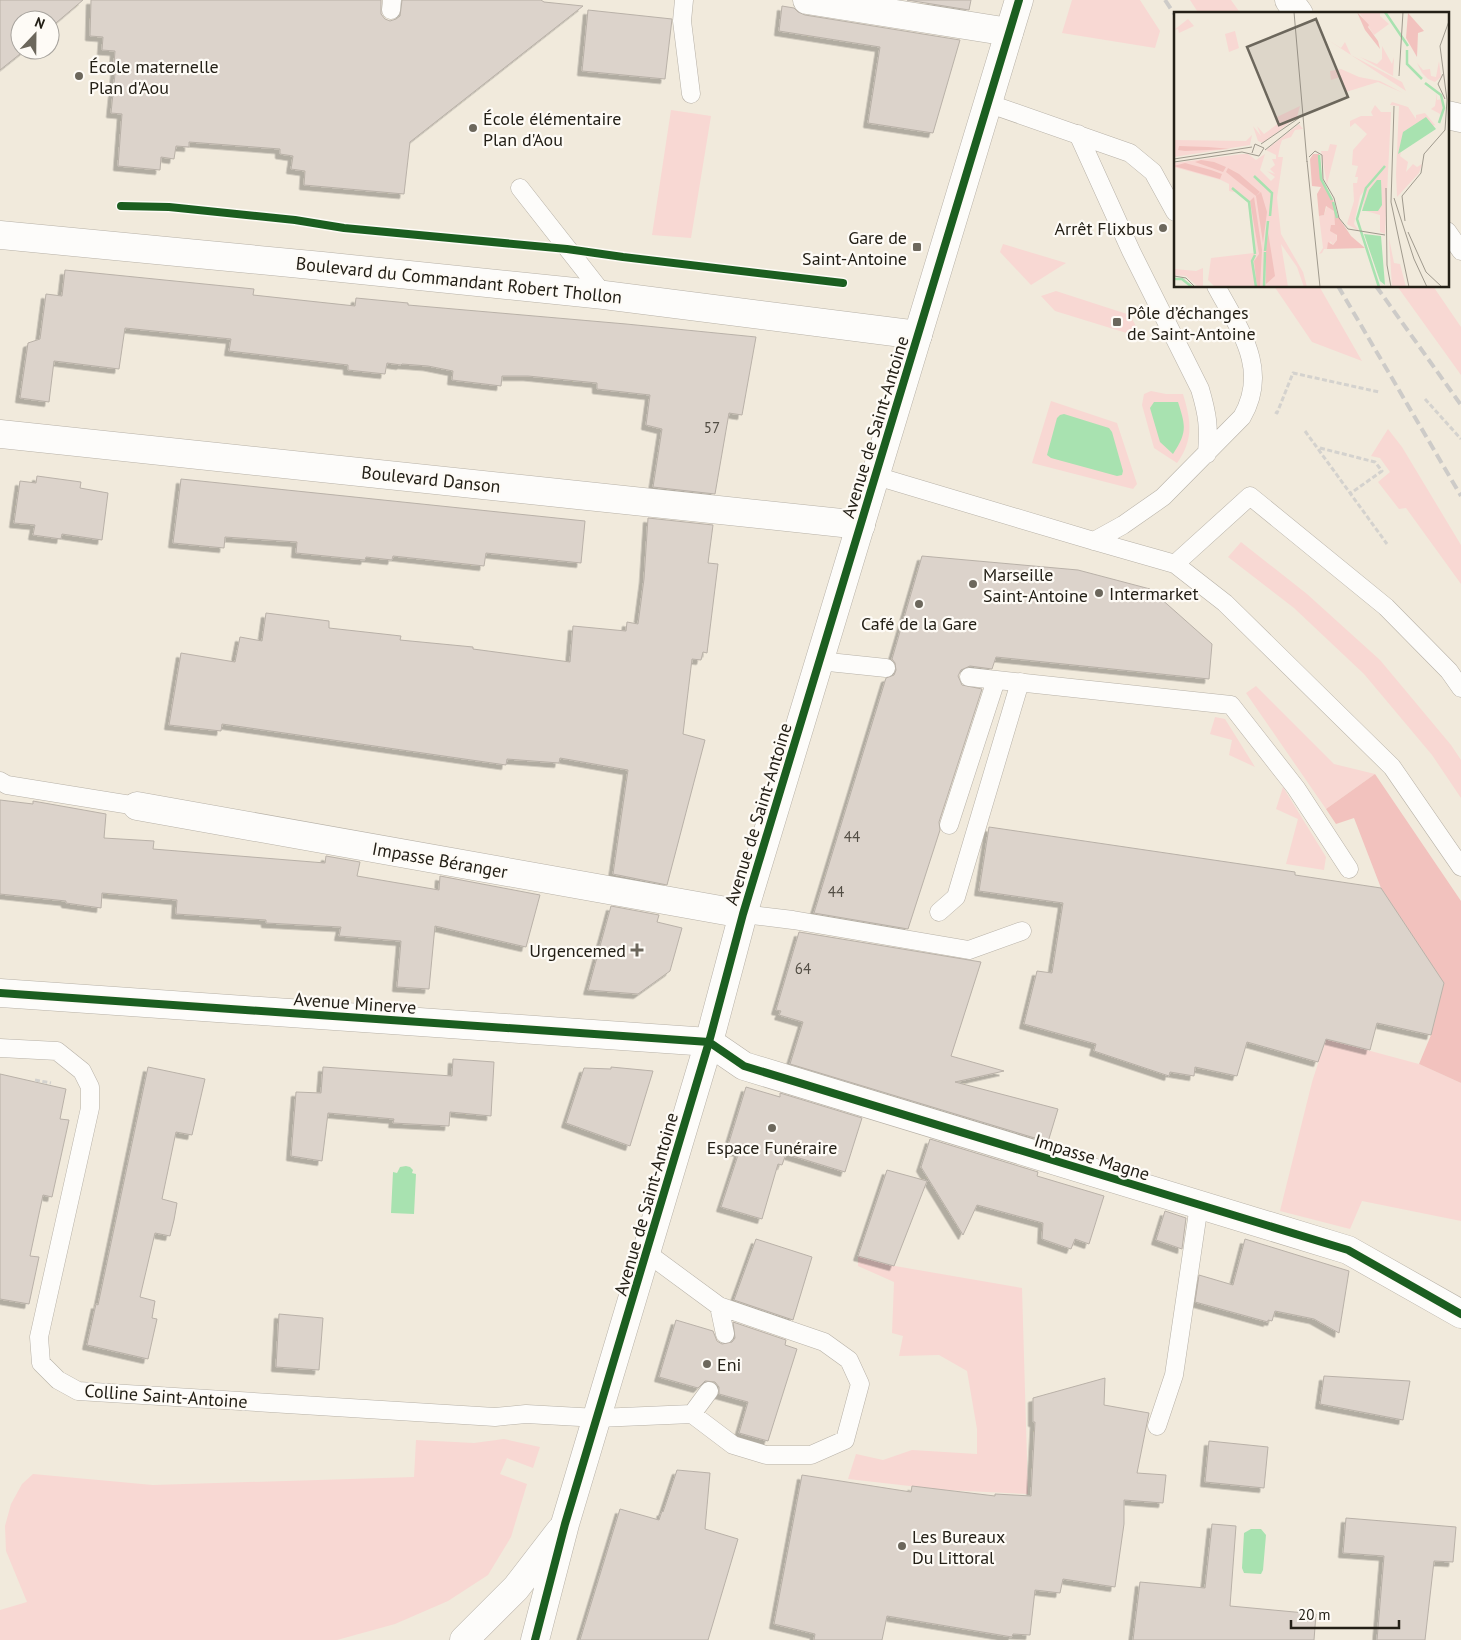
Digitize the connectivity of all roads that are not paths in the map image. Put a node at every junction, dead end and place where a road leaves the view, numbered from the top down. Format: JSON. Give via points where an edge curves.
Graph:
{"nodes":[{"id":1,"x":684,"y":0,"type":"edge"},
{"id":2,"x":807,"y":0,"type":"edge"},
{"id":3,"x":1018,"y":0,"type":"edge"},
{"id":4,"x":1289,"y":0,"type":"edge"},
{"id":5,"x":1298,"y":12,"type":"edge"},
{"id":6,"x":1009,"y":32,"type":"junction"},
{"id":7,"x":690,"y":94,"type":"dead end"},
{"id":8,"x":987,"y":103,"type":"junction"},
{"id":9,"x":1448,"y":115,"type":"edge"},
{"id":10,"x":1461,"y":118,"type":"edge"},
{"id":11,"x":1078,"y":134,"type":"junction"},
{"id":12,"x":520,"y":188,"type":"dead end"},
{"id":13,"x":1174,"y":210,"type":"edge"},
{"id":14,"x":1448,"y":232,"type":"edge"},
{"id":15,"x":0,"y":235,"type":"edge"},
{"id":16,"x":1461,"y":250,"type":"edge"},
{"id":17,"x":1217,"y":288,"type":"edge"},
{"id":18,"x":604,"y":295,"type":"junction"},
{"id":19,"x":918,"y":335,"type":"junction"},
{"id":20,"x":0,"y":434,"type":"edge"},
{"id":21,"x":1207,"y":454,"type":"junction"},
{"id":22,"x":876,"y":476,"type":"junction"},
{"id":23,"x":861,"y":525,"type":"junction"},
{"id":24,"x":1094,"y":541,"type":"junction"},
{"id":25,"x":1176,"y":564,"type":"junction"},
{"id":26,"x":819,"y":661,"type":"junction"},
{"id":27,"x":886,"y":668,"type":"dead end"},
{"id":28,"x":969,"y":677,"type":"dead end"},
{"id":29,"x":996,"y":680,"type":"junction"},
{"id":30,"x":1020,"y":682,"type":"junction"},
{"id":31,"x":1461,"y":688,"type":"edge"},
{"id":32,"x":0,"y":782,"type":"edge"},
{"id":33,"x":137,"y":806,"type":"joint"},
{"id":34,"x":949,"y":824,"type":"dead end"},
{"id":35,"x":1461,"y":868,"type":"edge"},
{"id":36,"x":1349,"y":869,"type":"dead end"},
{"id":37,"x":939,"y":912,"type":"dead end"},
{"id":38,"x":743,"y":914,"type":"junction"},
{"id":39,"x":1022,"y":932,"type":"dead end"},
{"id":40,"x":0,"y":993,"type":"edge"},
{"id":41,"x":709,"y":1042,"type":"junction"},
{"id":42,"x":0,"y":1048,"type":"edge"},
{"id":43,"x":1199,"y":1205,"type":"junction"},
{"id":44,"x":646,"y":1253,"type":"junction"},
{"id":45,"x":719,"y":1306,"type":"junction"},
{"id":46,"x":1461,"y":1314,"type":"edge"},
{"id":47,"x":725,"y":1334,"type":"dead end"},
{"id":48,"x":709,"y":1391,"type":"dead end"},
{"id":49,"x":692,"y":1414,"type":"junction"},
{"id":50,"x":598,"y":1418,"type":"junction"},
{"id":51,"x":1157,"y":1426,"type":"dead end"},
{"id":52,"x":565,"y":1524,"type":"junction"},
{"id":53,"x":464,"y":1640,"type":"edge"},
{"id":54,"x":535,"y":1640,"type":"edge"}],
"edges":[{"from":1,"to":7,"type":"lane","via":[[682,21]]},
{"from":2,"to":6,"type":"street"},
{"from":3,"to":6,"type":"street","name":"Avenue de Saint-Antoine"},
{"from":4,"to":5,"type":"street"},
{"from":6,"to":8,"type":"street","name":"Avenue de Saint-Antoine"},
{"from":8,"to":11,"type":"lane"},
{"from":8,"to":19,"type":"street","name":"Avenue de Saint-Antoine"},
{"from":9,"to":10,"type":"street"},
{"from":11,"to":13,"type":"lane","via":[[1130,153],[1153,172]]},
{"from":11,"to":21,"type":"lane","via":[[1200,390],[1208,414]]},
{"from":12,"to":18,"type":"lane"},
{"from":14,"to":16,"type":"lane"},
{"from":15,"to":18,"type":"street","name":"Boulevard du Commandant Robert Thollon"},
{"from":17,"to":21,"type":"lane","via":[[1247,343],[1253,364],[1253,383],[1249,404],[1242,417]]},
{"from":18,"to":19,"type":"street","name":"Boulevard du Commandant Robert Thollon"},
{"from":19,"to":22,"type":"street","name":"Avenue de Saint-Antoine"},
{"from":20,"to":23,"type":"street","name":"Boulevard Danson"},
{"from":21,"to":24,"type":"lane","via":[[1163,498]]},
{"from":22,"to":23,"type":"street","name":"Avenue de Saint-Antoine"},
{"from":22,"to":24,"type":"lane"},
{"from":23,"to":26,"type":"street","name":"Avenue de Saint-Antoine"},
{"from":24,"to":25,"type":"lane"},
{"from":25,"to":31,"type":"lane","via":[[1250,496],[1386,607],[1449,671]]},
{"from":25,"to":35,"type":"lane","via":[[1225,603],[1392,767]]},
{"from":26,"to":27,"type":"lane"},
{"from":26,"to":38,"type":"street","name":"Avenue de Saint-Antoine"},
{"from":28,"to":29,"type":"lane"},
{"from":29,"to":30,"type":"lane"},
{"from":29,"to":34,"type":"lane"},
{"from":30,"to":36,"type":"lane","via":[[1230,705],[1296,788]]},
{"from":30,"to":37,"type":"lane","via":[[956,897]]},
{"from":32,"to":33,"type":"lane"},
{"from":33,"to":38,"type":"street","name":"Impasse Béranger"},
{"from":38,"to":39,"type":"lane","via":[[970,950]]},
{"from":38,"to":41,"type":"street","name":"Avenue de Saint-Antoine"},
{"from":40,"to":41,"type":"street","name":"Avenue Minerve"},
{"from":41,"to":43,"type":"street","name":"Impasse Magne","via":[[744,1066]]},
{"from":41,"to":44,"type":"street","name":"Avenue de Saint-Antoine"},
{"from":42,"to":50,"type":"lane","name":"Colline Saint-Antoine","via":[[57,1051],[82,1071],[90,1087],[90,1108],[39,1337],[41,1363],[58,1380],[78,1391],[495,1417],[526,1414]]},
{"from":43,"to":46,"type":"street","name":"Impasse Magne","via":[[1348,1250]]},
{"from":43,"to":51,"type":"lane","via":[[1174,1375]]},
{"from":44,"to":45,"type":"lane"},
{"from":44,"to":50,"type":"street","name":"Avenue de Saint-Antoine"},
{"from":45,"to":47,"type":"lane"},
{"from":45,"to":49,"type":"lane","via":[[824,1342],[849,1360],[860,1384],[845,1440],[811,1454],[766,1455],[733,1445]]},
{"from":48,"to":49,"type":"lane"},
{"from":49,"to":50,"type":"lane","name":"Colline Saint-Antoine"},
{"from":50,"to":52,"type":"street","name":"Avenue de Saint-Antoine"},
{"from":52,"to":53,"type":"street","name":"Avenue de Saint-Antoine","via":[[516,1588]]},
{"from":52,"to":54,"type":"street","name":"Avenue de Saint-Antoine"}]}
